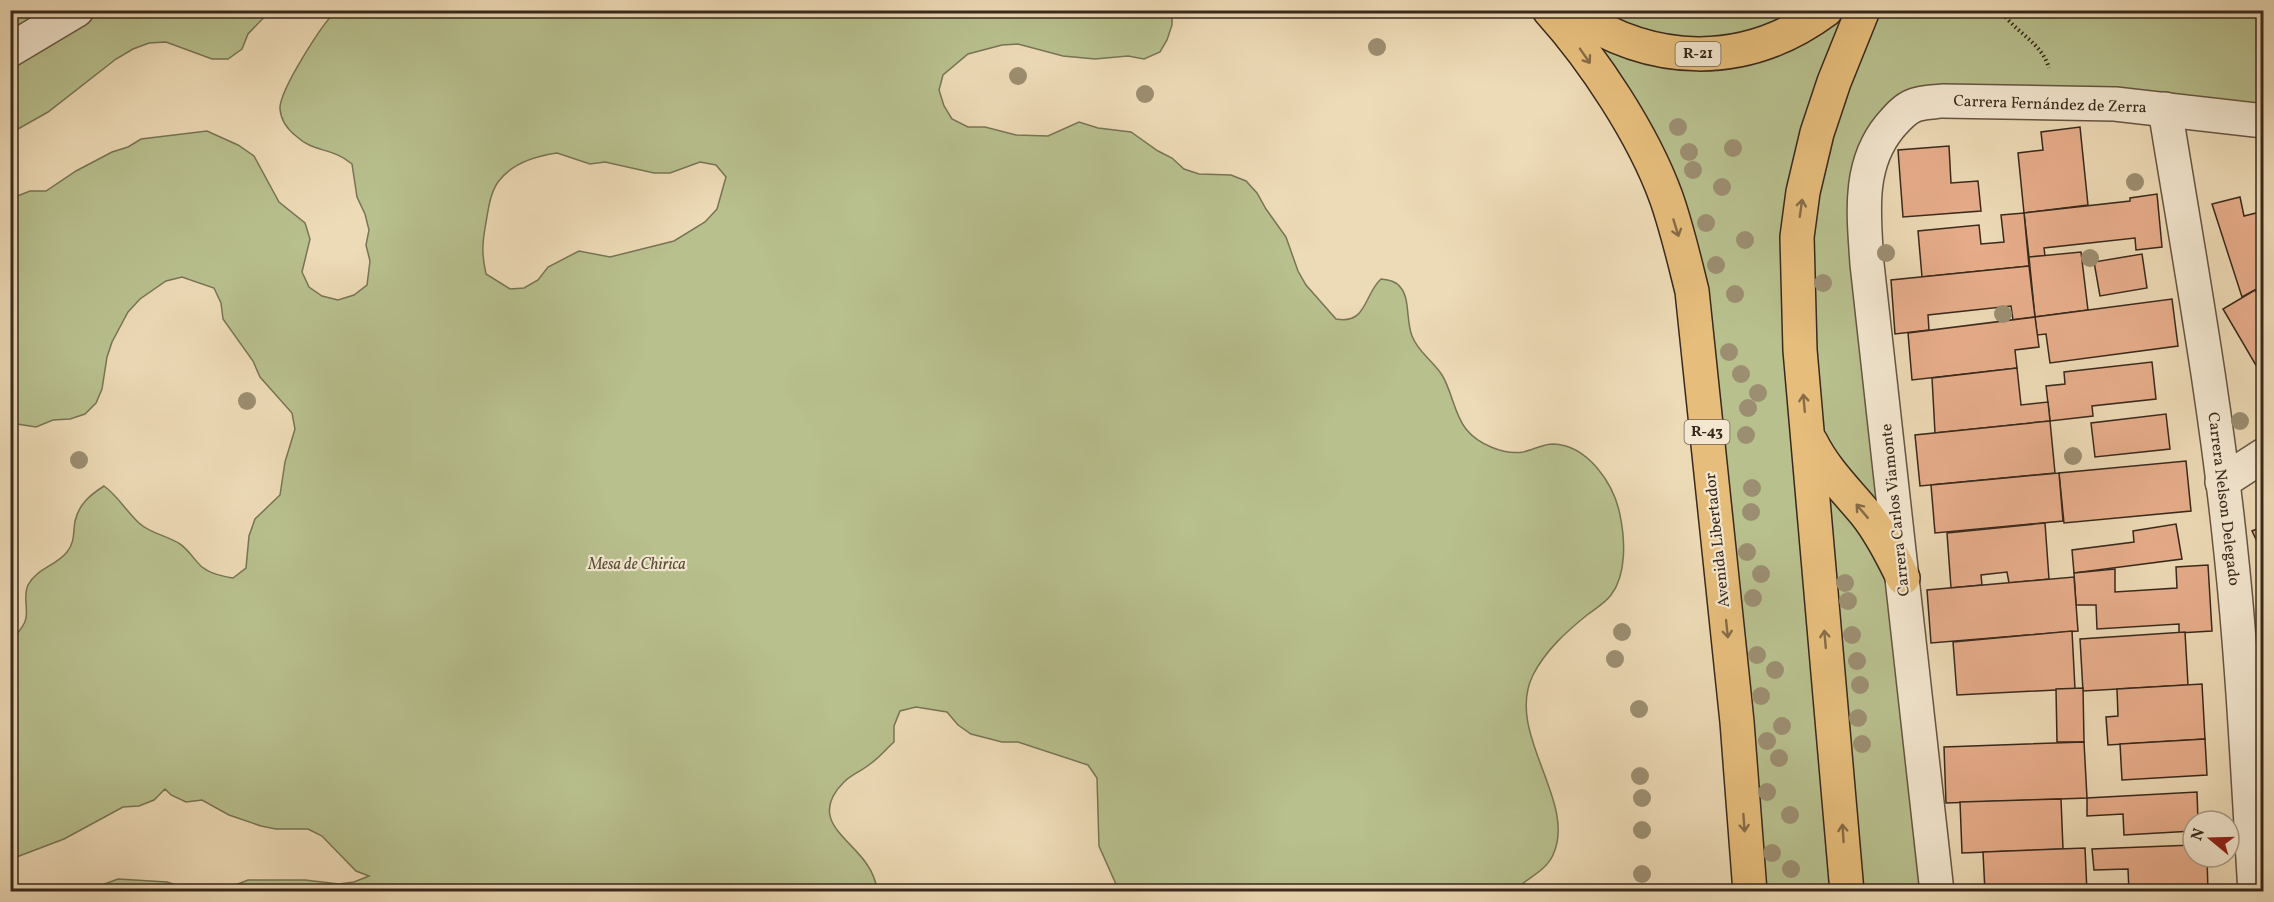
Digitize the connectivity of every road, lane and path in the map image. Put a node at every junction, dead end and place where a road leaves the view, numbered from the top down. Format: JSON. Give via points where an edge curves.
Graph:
{"nodes":[{"id":1,"x":77,"y":10,"type":"edge"},
{"id":2,"x":1549,"y":10,"type":"edge"},
{"id":3,"x":1569,"y":10,"type":"edge"},
{"id":4,"x":1826,"y":10,"type":"edge"},
{"id":5,"x":1863,"y":10,"type":"edge"},
{"id":6,"x":2000,"y":10,"type":"edge"},
{"id":7,"x":10,"y":50,"type":"edge"},
{"id":8,"x":2060,"y":103,"type":"junction"},
{"id":9,"x":2165,"y":109,"type":"junction"},
{"id":10,"x":2264,"y":121,"type":"edge"},
{"id":11,"x":1884,"y":133,"type":"joint"},
{"id":12,"x":1807,"y":435,"type":"junction"},
{"id":13,"x":2264,"y":455,"type":"edge"},
{"id":14,"x":2222,"y":482,"type":"junction"},
{"id":15,"x":1903,"y":578,"type":"junction"},
{"id":16,"x":2257,"y":819,"type":"edge"},
{"id":17,"x":1750,"y":891,"type":"edge"},
{"id":18,"x":1847,"y":891,"type":"edge"},
{"id":19,"x":1937,"y":891,"type":"edge"},
{"id":20,"x":2255,"y":891,"type":"edge"}],
"edges":[{"from":1,"to":7,"type":"street"},
{"from":2,"to":17,"type":"main road","name":"Avenida Libertador","number":"R-43","one_way":true,"via":[[1600,78],[1647,156],[1677,229],[1692,291],[1737,722]]},
{"from":3,"to":4,"type":"main road","number":"R-21","via":[[1627,41],[1664,52],[1693,55],[1721,54],[1783,37]]},
{"from":12,"to":5,"type":"main road","one_way":true,"via":[[1797,237],[1817,133]]},
{"from":6,"to":8,"type":"path","via":[[2047,60]]},
{"from":8,"to":9,"type":"street","name":"Carrera Fernández de Zerra"},
{"from":8,"to":11,"type":"street","name":"Carrera Fernández de Zerra","via":[[1942,101],[1914,105]]},
{"from":9,"to":10,"type":"street","name":"Carrera Fernández de Zerra"},
{"from":9,"to":14,"type":"street","name":"Carrera Nelson Delegado"},
{"from":11,"to":15,"type":"street","name":"Carrera Carlos Viamonte","via":[[1867,170],[1864,216]]},
{"from":15,"to":12,"type":"main road","one_way":true,"via":[[1885,541],[1826,469]]},
{"from":18,"to":12,"type":"main road","one_way":true},
{"from":13,"to":14,"type":"street"},
{"from":14,"to":16,"type":"street","name":"Carrera Nelson Delegado"},
{"from":15,"to":19,"type":"street","name":"Carrera Carlos Viamonte"},
{"from":16,"to":20,"type":"street","name":"Carrera Nelson Delegado"}]}
